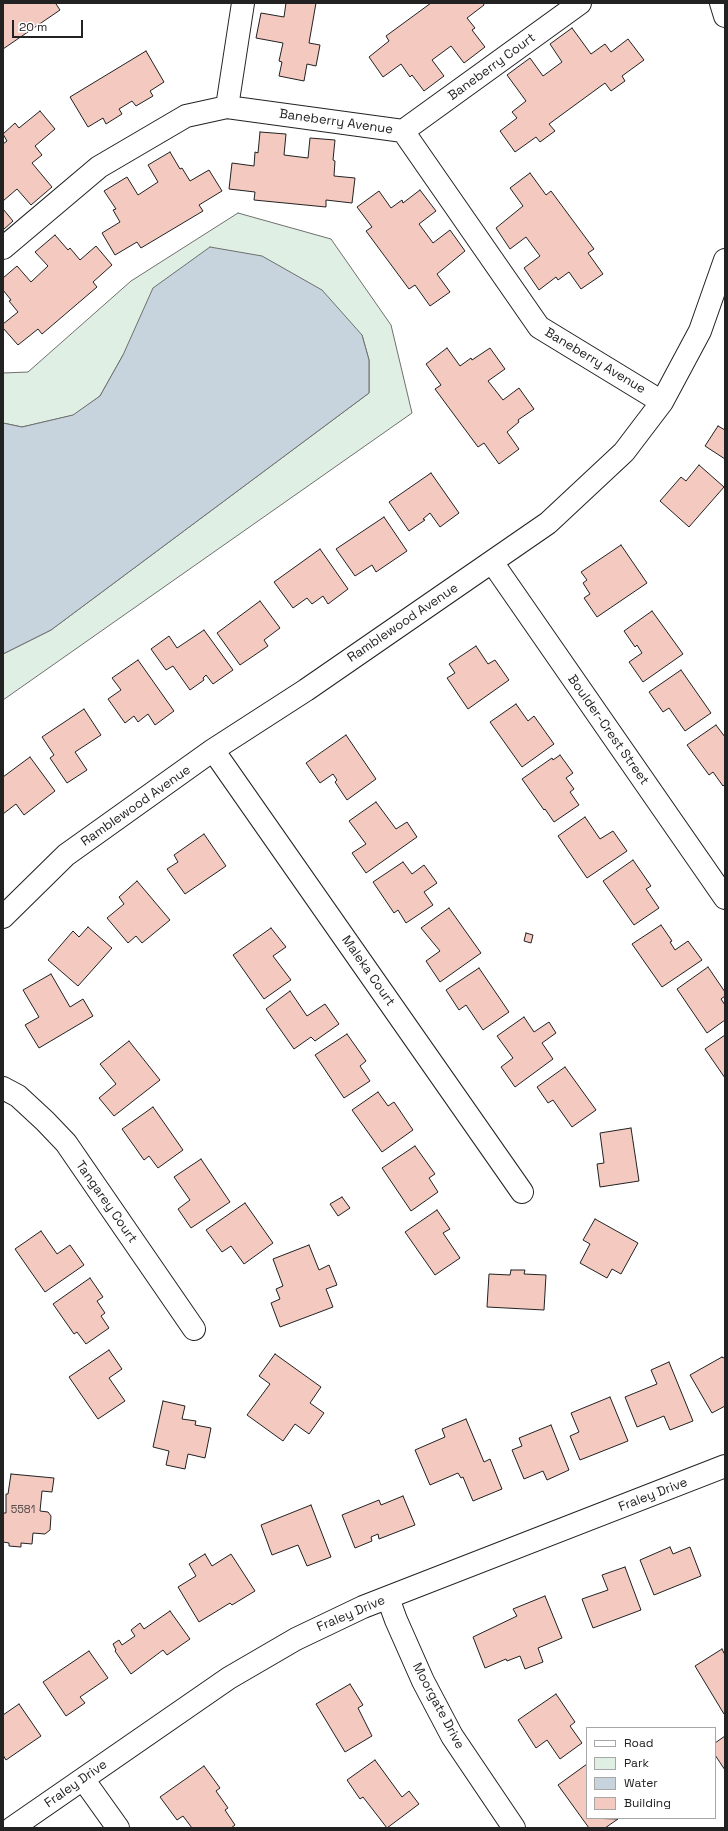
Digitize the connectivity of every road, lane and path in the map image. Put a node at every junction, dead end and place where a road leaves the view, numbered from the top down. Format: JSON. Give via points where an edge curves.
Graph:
{"nodes":[{"id":1,"x":243,"y":3,"type":"edge"},
{"id":2,"x":580,"y":3,"type":"edge"},
{"id":3,"x":721,"y":3,"type":"edge"},
{"id":4,"x":725,"y":16,"type":"edge"},
{"id":5,"x":227,"y":107,"type":"junction"},
{"id":6,"x":403,"y":131,"type":"junction"},
{"id":7,"x":3,"y":248,"type":"edge"},
{"id":8,"x":725,"y":260,"type":"edge"},
{"id":9,"x":662,"y":402,"type":"junction"},
{"id":10,"x":492,"y":562,"type":"junction"},
{"id":11,"x":214,"y":750,"type":"junction"},
{"id":12,"x":725,"y":898,"type":"edge"},
{"id":13,"x":3,"y":917,"type":"edge"},
{"id":14,"x":3,"y":1088,"type":"edge"},
{"id":15,"x":522,"y":1192,"type":"dead end"},
{"id":16,"x":194,"y":1329,"type":"dead end"},
{"id":17,"x":723,"y":1474,"type":"edge"},
{"id":18,"x":388,"y":1598,"type":"junction"},
{"id":19,"x":83,"y":1779,"type":"junction"},
{"id":20,"x":12,"y":1828,"type":"edge"},
{"id":21,"x":118,"y":1828,"type":"edge"},
{"id":22,"x":514,"y":1828,"type":"edge"}],
"edges":[{"from":1,"to":5,"type":"street"},
{"from":2,"to":6,"type":"street","name":"Baneberry Court"},
{"from":3,"to":4,"type":"street"},
{"from":5,"to":6,"type":"street","name":"Baneberry Avenue"},
{"from":5,"to":7,"type":"street","name":"Baneberry Avenue","via":[[186,116],[99,167]]},
{"from":6,"to":9,"type":"street","name":"Baneberry Avenue","via":[[539,327]]},
{"from":8,"to":9,"type":"street","name":"Ramblewood Avenue","via":[[700,331]]},
{"from":9,"to":10,"type":"street","name":"Ramblewood Avenue","via":[[618,458],[548,523]]},
{"from":10,"to":11,"type":"street","name":"Ramblewood Avenue"},
{"from":10,"to":12,"type":"street","name":"Boulder-Crest Street"},
{"from":11,"to":13,"type":"street","name":"Ramblewood Avenue","via":[[66,855]]},
{"from":11,"to":15,"type":"street","name":"Maleka Court"},
{"from":14,"to":16,"type":"street","name":"Tangarey Court","via":[[18,1096],[66,1144]]},
{"from":17,"to":18,"type":"street","name":"Fraley Drive"},
{"from":18,"to":19,"type":"street","name":"Fraley Drive","via":[[296,1639],[229,1678]]},
{"from":18,"to":22,"type":"street","name":"Moorgate Drive","via":[[423,1681],[452,1736]]},
{"from":19,"to":20,"type":"street","name":"Fraley Drive"},
{"from":19,"to":21,"type":"street"}]}
